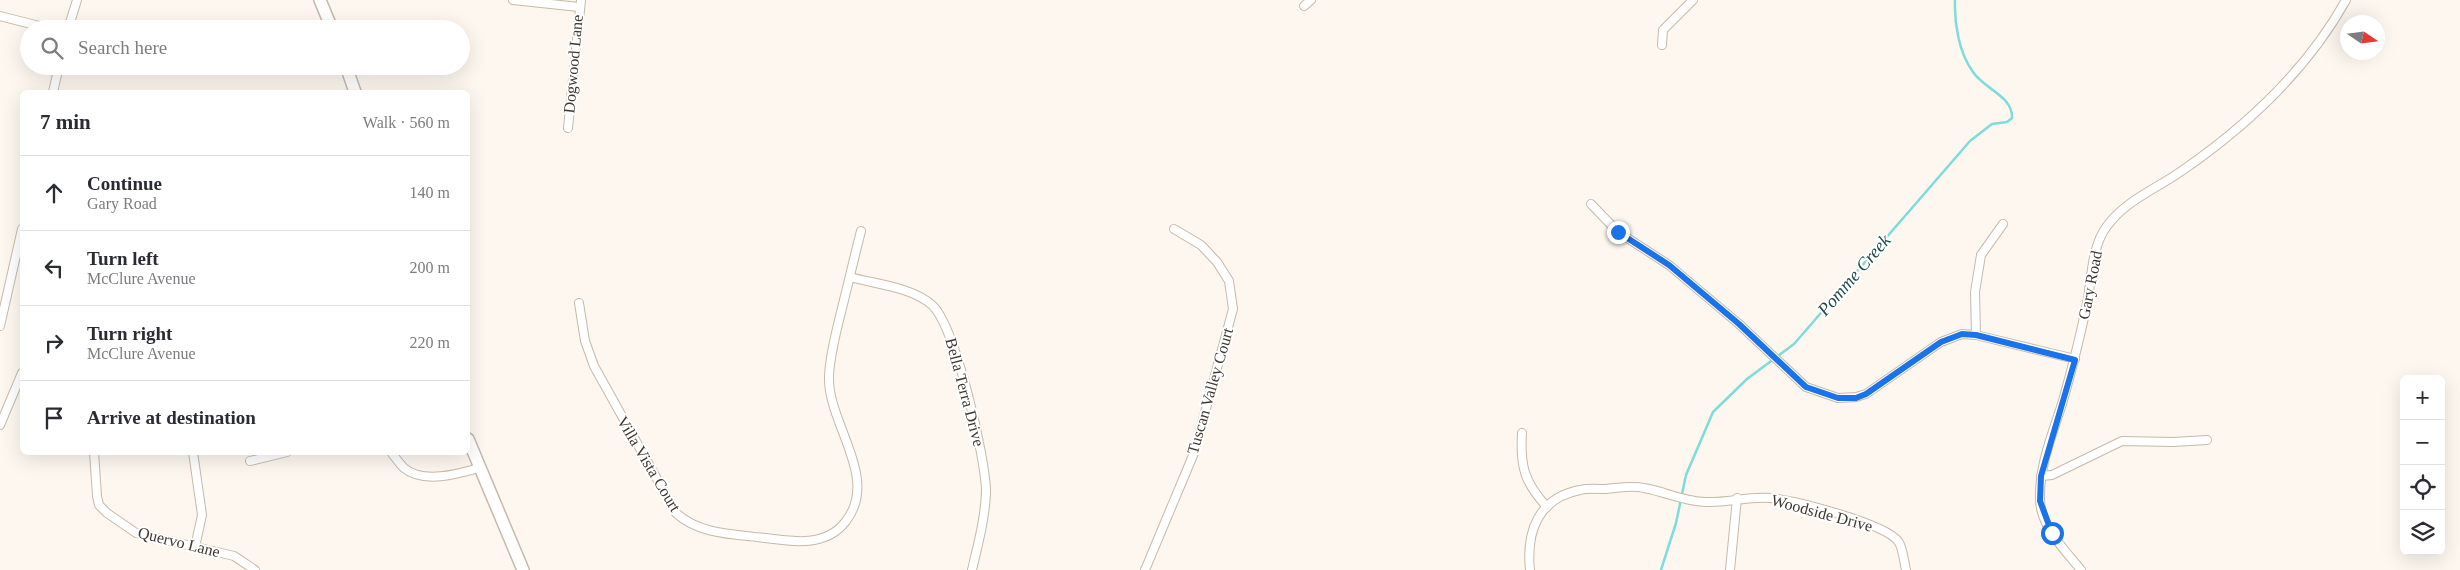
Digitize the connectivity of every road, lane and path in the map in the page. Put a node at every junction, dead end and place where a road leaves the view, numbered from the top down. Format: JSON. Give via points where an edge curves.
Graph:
{"nodes":[{"id":1,"x":77,"y":0,"type":"edge"},
{"id":2,"x":320,"y":0,"type":"edge"},
{"id":3,"x":512,"y":0,"type":"edge"},
{"id":4,"x":1311,"y":0,"type":"edge"},
{"id":5,"x":1693,"y":0,"type":"edge"},
{"id":6,"x":2346,"y":0,"type":"edge"},
{"id":7,"x":580,"y":4,"type":"edge"},
{"id":8,"x":1304,"y":6,"type":"dead end"},
{"id":9,"x":0,"y":16,"type":"edge"},
{"id":10,"x":71,"y":20,"type":"edge"},
{"id":11,"x":328,"y":20,"type":"edge"},
{"id":12,"x":20,"y":21,"type":"edge"},
{"id":13,"x":1662,"y":46,"type":"dead end"},
{"id":14,"x":57,"y":75,"type":"edge"},
{"id":15,"x":349,"y":75,"type":"edge"},
{"id":16,"x":53,"y":90,"type":"edge"},
{"id":17,"x":355,"y":90,"type":"edge"},
{"id":18,"x":568,"y":128,"type":"dead end"},
{"id":19,"x":1591,"y":204,"type":"dead end"},
{"id":20,"x":2003,"y":224,"type":"dead end"},
{"id":21,"x":1174,"y":229,"type":"dead end"},
{"id":22,"x":860,"y":231,"type":"dead end"},
{"id":23,"x":20,"y":238,"type":"edge"},
{"id":24,"x":850,"y":278,"type":"junction"},
{"id":25,"x":579,"y":303,"type":"dead end"},
{"id":26,"x":0,"y":326,"type":"edge"},
{"id":27,"x":1976,"y":335,"type":"junction"},
{"id":28,"x":2075,"y":360,"type":"junction"},
{"id":29,"x":20,"y":378,"type":"edge"},
{"id":30,"x":0,"y":425,"type":"edge"},
{"id":31,"x":1522,"y":433,"type":"dead end"},
{"id":32,"x":2207,"y":440,"type":"dead end"},
{"id":33,"x":470,"y":444,"type":"edge"},
{"id":34,"x":94,"y":455,"type":"edge"},
{"id":35,"x":193,"y":455,"type":"edge"},
{"id":36,"x":275,"y":455,"type":"edge"},
{"id":37,"x":394,"y":455,"type":"edge"},
{"id":38,"x":250,"y":461,"type":"dead end"},
{"id":39,"x":479,"y":468,"type":"junction"},
{"id":40,"x":2041,"y":476,"type":"junction"},
{"id":41,"x":1737,"y":498,"type":"junction"},
{"id":42,"x":1547,"y":507,"type":"junction"},
{"id":43,"x":195,"y":547,"type":"junction"},
{"id":44,"x":255,"y":570,"type":"edge"},
{"id":45,"x":523,"y":570,"type":"edge"},
{"id":46,"x":972,"y":570,"type":"edge"},
{"id":47,"x":1145,"y":570,"type":"edge"},
{"id":48,"x":1530,"y":570,"type":"edge"},
{"id":49,"x":1730,"y":570,"type":"edge"},
{"id":50,"x":1906,"y":570,"type":"edge"},
{"id":51,"x":2080,"y":570,"type":"edge"}],
"edges":[{"from":1,"to":10,"type":"street"},
{"from":2,"to":11,"type":"main road"},
{"from":3,"to":7,"type":"street"},
{"from":4,"to":8,"type":"street"},
{"from":5,"to":13,"type":"street","via":[[1663,30]]},
{"from":6,"to":28,"type":"street","name":"Gary Road","via":[[2295,73],[2252,116],[2183,171],[2133,202],[2106,227],[2097,247]]},
{"from":7,"to":18,"type":"street","name":"Dogwood Lane"},
{"from":9,"to":12,"type":"street"},
{"from":14,"to":16,"type":"street"},
{"from":15,"to":17,"type":"main road"},
{"from":19,"to":27,"type":"street","via":[[1618,232],[1669,265],[1732,318],[1806,387],[1838,398],[1856,398],[1866,394],[1941,342],[1962,334]]},
{"from":20,"to":27,"type":"street","via":[[1982,255],[1975,292]]},
{"from":21,"to":47,"type":"street","name":"Tuscan Valley Court","via":[[1200,245],[1217,262],[1228,281],[1232,309],[1194,452]]},
{"from":22,"to":24,"type":"street","name":"Villa Vista Court"},
{"from":23,"to":26,"type":"street"},
{"from":24,"to":25,"type":"street","name":"Villa Vista Court","via":[[829,377],[832,401],[855,473],[857,495],[850,517],[843,525],[827,536],[807,541],[704,530],[676,513],[594,366],[585,341]]},
{"from":24,"to":46,"type":"street","name":"Bella Terra Drive","via":[[921,297],[937,309],[948,328],[985,472],[985,507]]},
{"from":27,"to":28,"type":"street"},
{"from":28,"to":40,"type":"street","name":"Gary Road"},
{"from":29,"to":30,"type":"street"},
{"from":31,"to":42,"type":"street","via":[[1525,477],[1532,491]]},
{"from":32,"to":40,"type":"street","via":[[2122,441],[2052,475]]},
{"from":33,"to":39,"type":"main road"},
{"from":34,"to":43,"type":"street","name":"Quervo Lane","via":[[97,496],[106,514],[136,533]]},
{"from":35,"to":43,"type":"street","via":[[202,515]]},
{"from":36,"to":38,"type":"street"},
{"from":37,"to":39,"type":"street","via":[[403,467],[422,475],[451,476]]},
{"from":39,"to":45,"type":"main road"},
{"from":40,"to":51,"type":"street","name":"Gary Road","via":[[2040,501],[2044,516],[2052,533]]},
{"from":41,"to":42,"type":"street","name":"Woodside Drive","via":[[1708,502],[1679,499],[1643,487],[1580,490],[1564,495]]},
{"from":41,"to":49,"type":"street"},
{"from":41,"to":50,"type":"street","name":"Woodside Drive","via":[[1771,498],[1877,526],[1898,541]]},
{"from":42,"to":48,"type":"street","name":"Woodside Drive","via":[[1537,519],[1530,536]]},
{"from":43,"to":44,"type":"street","name":"Quervo Lane","via":[[234,556]]}]}
